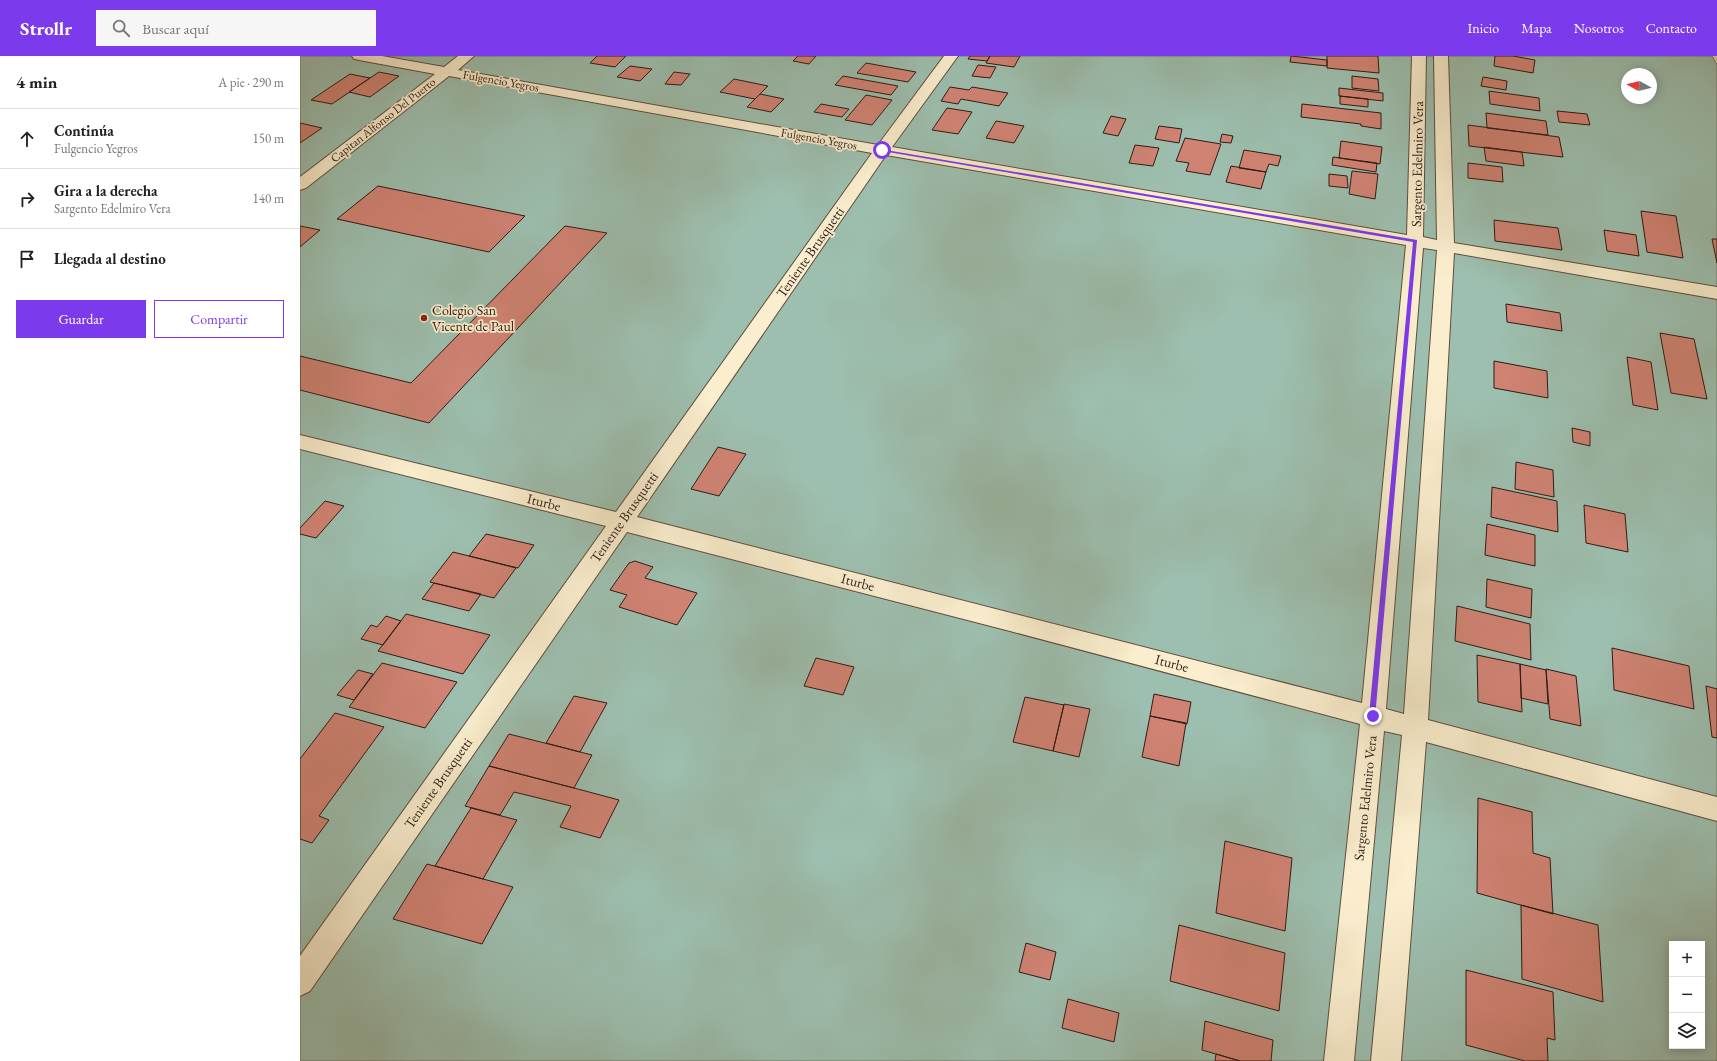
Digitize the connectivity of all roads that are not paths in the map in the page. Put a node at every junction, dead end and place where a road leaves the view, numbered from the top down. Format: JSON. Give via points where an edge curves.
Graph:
{"nodes":[{"id":1,"x":359,"y":56,"type":"edge"},
{"id":2,"x":467,"y":56,"type":"edge"},
{"id":3,"x":951,"y":56,"type":"edge"},
{"id":4,"x":1418,"y":56,"type":"edge"},
{"id":5,"x":1441,"y":56,"type":"edge"},
{"id":6,"x":447,"y":71,"type":"junction"},
{"id":7,"x":882,"y":150,"type":"junction"},
{"id":8,"x":300,"y":184,"type":"edge"},
{"id":9,"x":1415,"y":241,"type":"junction"},
{"id":10,"x":1446,"y":248,"type":"junction"},
{"id":11,"x":1717,"y":293,"type":"edge"},
{"id":12,"x":300,"y":442,"type":"edge"},
{"id":13,"x":621,"y":521,"type":"junction"},
{"id":14,"x":1373,"y":716,"type":"junction"},
{"id":15,"x":1415,"y":727,"type":"junction"},
{"id":16,"x":1717,"y":809,"type":"edge"},
{"id":17,"x":300,"y":981,"type":"edge"},
{"id":18,"x":1339,"y":1061,"type":"edge"},
{"id":19,"x":1386,"y":1061,"type":"edge"}],
"edges":[{"from":1,"to":6,"type":"street","name":"Fulgencio Yegros"},
{"from":2,"to":6,"type":"street","name":"Capitan Alfonso Del Puerto"},
{"from":3,"to":7,"type":"street","name":"Teniente Brusquetti"},
{"from":4,"to":9,"type":"street","name":"Sargento Edelmiro Vera"},
{"from":5,"to":10,"type":"street","name":"Sargento Edelmiro Vera"},
{"from":6,"to":7,"type":"street","name":"Fulgencio Yegros"},
{"from":6,"to":8,"type":"street","name":"Capitan Alfonso Del Puerto"},
{"from":7,"to":9,"type":"street","name":"Fulgencio Yegros"},
{"from":7,"to":13,"type":"street","name":"Teniente Brusquetti"},
{"from":9,"to":10,"type":"street","name":"Fulgencio Yegros"},
{"from":9,"to":14,"type":"street","name":"Sargento Edelmiro Vera"},
{"from":10,"to":11,"type":"street","name":"Fulgencio Yegros"},
{"from":10,"to":15,"type":"street","name":"Sargento Edelmiro Vera"},
{"from":12,"to":13,"type":"street","name":"Iturbe"},
{"from":13,"to":14,"type":"street","name":"Iturbe"},
{"from":13,"to":17,"type":"street","name":"Teniente Brusquetti"},
{"from":14,"to":15,"type":"street","name":"Iturbe"},
{"from":14,"to":18,"type":"street","name":"Sargento Edelmiro Vera"},
{"from":15,"to":16,"type":"street","name":"Iturbe"},
{"from":15,"to":19,"type":"street","name":"Sargento Edelmiro Vera"}]}
